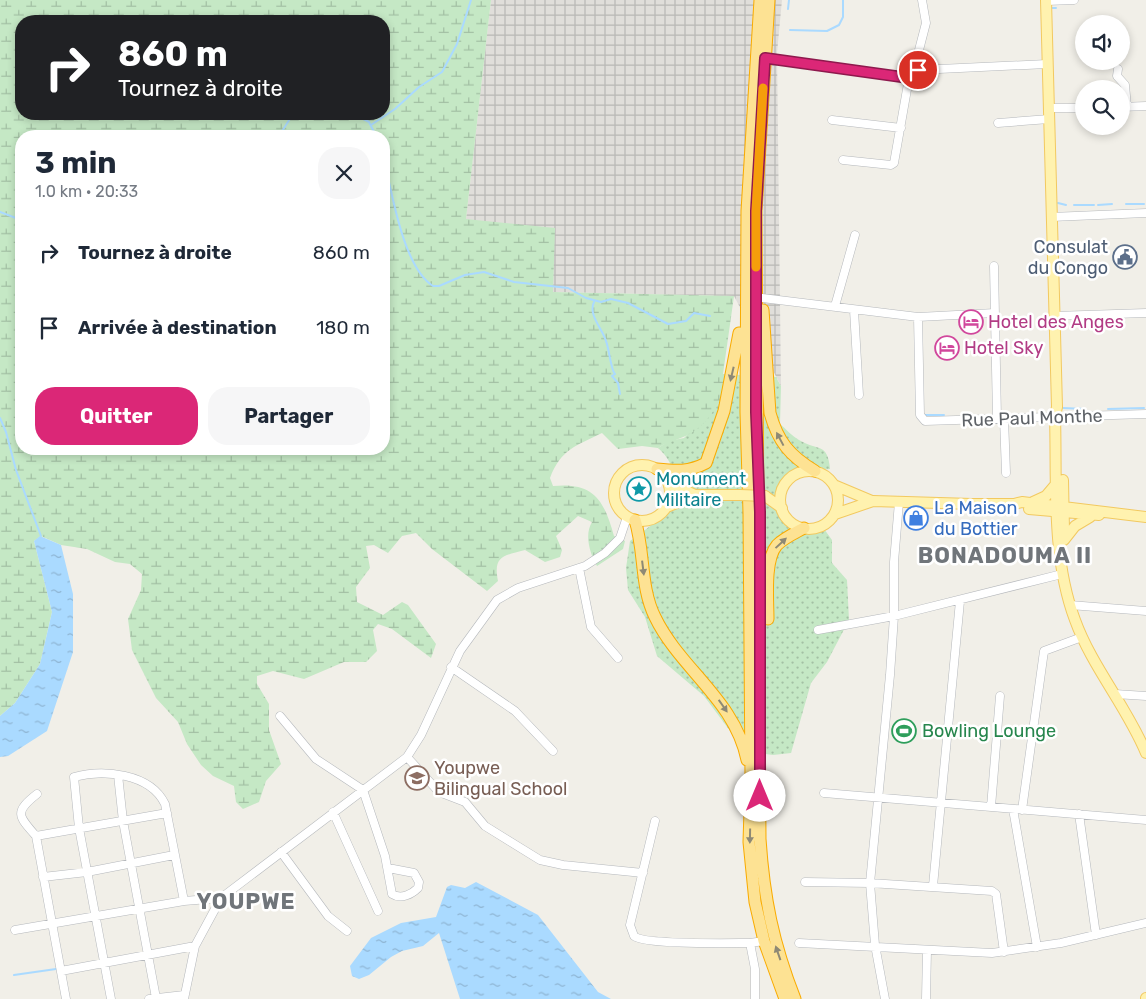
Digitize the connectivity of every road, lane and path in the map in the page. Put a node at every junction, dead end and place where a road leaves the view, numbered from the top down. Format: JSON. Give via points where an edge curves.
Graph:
{"nodes":[{"id":1,"x":760,"y":0,"type":"edge"},
{"id":2,"x":768,"y":0,"type":"edge"},
{"id":3,"x":922,"y":0,"type":"edge"},
{"id":4,"x":1046,"y":0,"type":"edge"},
{"id":5,"x":1074,"y":0,"type":"edge"},
{"id":6,"x":765,"y":58,"type":"junction"},
{"id":7,"x":1047,"y":64,"type":"junction"},
{"id":8,"x":918,"y":70,"type":"junction"},
{"id":9,"x":1118,"y":70,"type":"dead end"},
{"id":10,"x":909,"y":78,"type":"junction"},
{"id":11,"x":1121,"y":80,"type":"edge"},
{"id":12,"x":1146,"y":106,"type":"edge"},
{"id":13,"x":1130,"y":107,"type":"edge"},
{"id":14,"x":1075,"y":110,"type":"edge"},
{"id":15,"x":1049,"y":114,"type":"junction"},
{"id":16,"x":832,"y":120,"type":"dead end"},
{"id":17,"x":998,"y":123,"type":"dead end"},
{"id":18,"x":901,"y":128,"type":"junction"},
{"id":19,"x":843,"y":160,"type":"dead end"},
{"id":20,"x":1146,"y":213,"type":"edge"},
{"id":21,"x":1051,"y":217,"type":"junction"},
{"id":22,"x":855,"y":235,"type":"dead end"},
{"id":23,"x":994,"y":266,"type":"dead end"},
{"id":24,"x":751,"y":274,"type":"junction"},
{"id":25,"x":762,"y":298,"type":"junction"},
{"id":26,"x":835,"y":306,"type":"junction"},
{"id":27,"x":854,"y":310,"type":"junction"},
{"id":28,"x":1146,"y":313,"type":"edge"},
{"id":29,"x":995,"y":314,"type":"junction"},
{"id":30,"x":918,"y":316,"type":"junction"},
{"id":31,"x":1054,"y":316,"type":"junction"},
{"id":32,"x":859,"y":395,"type":"dead end"},
{"id":33,"x":1057,"y":413,"type":"junction"},
{"id":34,"x":1146,"y":414,"type":"edge"},
{"id":35,"x":1001,"y":418,"type":"junction"},
{"id":36,"x":657,"y":469,"type":"junction"},
{"id":37,"x":815,"y":471,"type":"junction"},
{"id":38,"x":1006,"y":474,"type":"dead end"},
{"id":39,"x":669,"y":483,"type":"junction"},
{"id":40,"x":1057,"y":483,"type":"junction"},
{"id":41,"x":834,"y":485,"type":"junction"},
{"id":42,"x":784,"y":486,"type":"junction"},
{"id":43,"x":695,"y":495,"type":"junction"},
{"id":44,"x":765,"y":496,"type":"junction"},
{"id":45,"x":873,"y":501,"type":"junction"},
{"id":46,"x":899,"y":502,"type":"junction"},
{"id":47,"x":1029,"y":503,"type":"junction"},
{"id":48,"x":1014,"y":504,"type":"junction"},
{"id":49,"x":667,"y":507,"type":"junction"},
{"id":50,"x":782,"y":508,"type":"junction"},
{"id":51,"x":1061,"y":509,"type":"junction"},
{"id":52,"x":1104,"y":513,"type":"junction"},
{"id":53,"x":835,"y":514,"type":"junction"},
{"id":54,"x":1092,"y":516,"type":"junction"},
{"id":55,"x":1146,"y":517,"type":"edge"},
{"id":56,"x":631,"y":519,"type":"junction"},
{"id":57,"x":804,"y":528,"type":"junction"},
{"id":58,"x":1064,"y":540,"type":"junction"},
{"id":59,"x":1061,"y":551,"type":"junction"},
{"id":60,"x":579,"y":568,"type":"junction"},
{"id":61,"x":1062,"y":574,"type":"junction"},
{"id":62,"x":960,"y":600,"type":"junction"},
{"id":63,"x":1070,"y":605,"type":"junction"},
{"id":64,"x":1146,"y":610,"type":"edge"},
{"id":65,"x":894,"y":616,"type":"junction"},
{"id":66,"x":818,"y":630,"type":"dead end"},
{"id":67,"x":1082,"y":637,"type":"junction"},
{"id":68,"x":618,"y":658,"type":"dead end"},
{"id":69,"x":451,"y":667,"type":"junction"},
{"id":70,"x":1115,"y":694,"type":"junction"},
{"id":71,"x":1000,"y":696,"type":"dead end"},
{"id":72,"x":1146,"y":696,"type":"edge"},
{"id":73,"x":761,"y":710,"type":"junction"},
{"id":74,"x":280,"y":716,"type":"dead end"},
{"id":75,"x":553,"y":751,"type":"dead end"},
{"id":76,"x":1146,"y":754,"type":"edge"},
{"id":77,"x":407,"y":757,"type":"junction"},
{"id":78,"x":118,"y":775,"type":"junction"},
{"id":79,"x":751,"y":779,"type":"junction"},
{"id":80,"x":363,"y":790,"type":"junction"},
{"id":81,"x":824,"y":793,"type":"dead end"},
{"id":82,"x":37,"y":794,"type":"dead end"},
{"id":83,"x":877,"y":797,"type":"junction"},
{"id":84,"x":941,"y":803,"type":"junction"},
{"id":85,"x":991,"y":807,"type":"junction"},
{"id":86,"x":1013,"y":809,"type":"junction"},
{"id":87,"x":1022,"y":810,"type":"junction"},
{"id":88,"x":333,"y":812,"type":"junction"},
{"id":89,"x":167,"y":813,"type":"junction"},
{"id":90,"x":1078,"y":814,"type":"junction"},
{"id":91,"x":123,"y":820,"type":"junction"},
{"id":92,"x":1146,"y":820,"type":"edge"},
{"id":93,"x":654,"y":821,"type":"dead end"},
{"id":94,"x":79,"y":828,"type":"junction"},
{"id":95,"x":36,"y":836,"type":"junction"},
{"id":96,"x":281,"y":852,"type":"junction"},
{"id":97,"x":174,"y":855,"type":"junction"},
{"id":98,"x":132,"y":862,"type":"junction"},
{"id":99,"x":388,"y":868,"type":"junction"},
{"id":100,"x":87,"y":872,"type":"junction"},
{"id":101,"x":643,"y":873,"type":"junction"},
{"id":102,"x":43,"y":877,"type":"junction"},
{"id":103,"x":805,"y":882,"type":"dead end"},
{"id":104,"x":870,"y":883,"type":"junction"},
{"id":105,"x":934,"y":886,"type":"junction"},
{"id":106,"x":221,"y":898,"type":"junction"},
{"id":107,"x":184,"y":901,"type":"junction"},
{"id":108,"x":139,"y":909,"type":"junction"},
{"id":109,"x":378,"y":911,"type":"dead end"},
{"id":110,"x":96,"y":917,"type":"junction"},
{"id":111,"x":52,"y":923,"type":"junction"},
{"id":112,"x":1146,"y":923,"type":"edge"},
{"id":113,"x":15,"y":930,"type":"dead end"},
{"id":114,"x":347,"y":931,"type":"dead end"},
{"id":115,"x":1096,"y":935,"type":"junction"},
{"id":116,"x":764,"y":941,"type":"junction"},
{"id":117,"x":750,"y":943,"type":"junction"},
{"id":118,"x":799,"y":943,"type":"dead end"},
{"id":119,"x":876,"y":945,"type":"junction"},
{"id":120,"x":195,"y":946,"type":"junction"},
{"id":121,"x":1037,"y":947,"type":"junction"},
{"id":122,"x":927,"y":950,"type":"junction"},
{"id":123,"x":1004,"y":952,"type":"junction"},
{"id":124,"x":148,"y":953,"type":"junction"},
{"id":125,"x":104,"y":962,"type":"junction"},
{"id":126,"x":61,"y":971,"type":"junction"},
{"id":127,"x":184,"y":997,"type":"edge"},
{"id":128,"x":152,"y":998,"type":"edge"},
{"id":129,"x":66,"y":999,"type":"edge"},
{"id":130,"x":111,"y":999,"type":"edge"},
{"id":131,"x":755,"y":999,"type":"edge"},
{"id":132,"x":785,"y":999,"type":"edge"},
{"id":133,"x":795,"y":999,"type":"edge"},
{"id":134,"x":885,"y":999,"type":"edge"},
{"id":135,"x":926,"y":999,"type":"edge"}],
"edges":[{"from":1,"to":24,"type":"highway","via":[[750,147]]},
{"from":2,"to":6,"type":"highway"},
{"from":3,"to":8,"type":"street","via":[[926,23]]},
{"from":4,"to":5,"type":"street"},
{"from":4,"to":7,"type":"main road"},
{"from":6,"to":10,"type":"street"},
{"from":6,"to":24,"type":"highway"},
{"from":7,"to":8,"type":"street"},
{"from":7,"to":15,"type":"main road"},
{"from":8,"to":10,"type":"street"},
{"from":9,"to":11,"type":"street"},
{"from":10,"to":18,"type":"street"},
{"from":12,"to":13,"type":"street"},
{"from":14,"to":15,"type":"street"},
{"from":15,"to":17,"type":"street"},
{"from":15,"to":21,"type":"main road"},
{"from":16,"to":18,"type":"street"},
{"from":18,"to":19,"type":"street","via":[[891,165]]},
{"from":20,"to":21,"type":"street"},
{"from":21,"to":31,"type":"main road"},
{"from":22,"to":26,"type":"street"},
{"from":23,"to":29,"type":"street"},
{"from":24,"to":25,"type":"highway"},
{"from":24,"to":36,"type":"highway","one_way":true,"via":[[724,411],[706,463],[682,472]]},
{"from":24,"to":73,"type":"highway"},
{"from":24,"to":79,"type":"highway"},
{"from":25,"to":26,"type":"street"},
{"from":37,"to":25,"type":"highway","one_way":true,"via":[[788,452],[774,428],[770,413]]},
{"from":26,"to":27,"type":"street"},
{"from":27,"to":30,"type":"street"},
{"from":27,"to":32,"type":"street"},
{"from":28,"to":31,"type":"street"},
{"from":29,"to":30,"type":"street"},
{"from":29,"to":35,"type":"street"},
{"from":30,"to":35,"type":"street","name":"Rue Paul Monthe","via":[[920,416],[930,421]]},
{"from":31,"to":33,"type":"main road"},
{"from":33,"to":34,"type":"street","name":"Rue Paul Monthe"},
{"from":33,"to":35,"type":"street","name":"Rue Paul Monthe"},
{"from":33,"to":40,"type":"main road"},
{"from":33,"to":51,"type":"main road"},
{"from":35,"to":38,"type":"street"},
{"from":36,"to":39,"type":"main road"},
{"from":36,"to":56,"type":"main road","via":[[639,465],[622,473],[616,482],[615,501]]},
{"from":37,"to":41,"type":"main road"},
{"from":37,"to":42,"type":"main road","via":[[794,475]]},
{"from":39,"to":43,"type":"main road"},
{"from":39,"to":49,"type":"main road","via":[[671,495]]},
{"from":40,"to":47,"type":"main road","via":[[1046,496]]},
{"from":40,"to":51,"type":"main road"},
{"from":41,"to":45,"type":"main road"},
{"from":41,"to":53,"type":"main road","via":[[838,504]]},
{"from":42,"to":44,"type":"main road"},
{"from":42,"to":50,"type":"main road"},
{"from":43,"to":44,"type":"main road","bridge":true},
{"from":43,"to":49,"type":"main road"},
{"from":44,"to":50,"type":"main road"},
{"from":45,"to":46,"type":"main road"},
{"from":45,"to":53,"type":"main road"},
{"from":46,"to":48,"type":"main road"},
{"from":46,"to":65,"type":"street"},
{"from":47,"to":48,"type":"main road"},
{"from":47,"to":51,"type":"main road"},
{"from":48,"to":51,"type":"main road","via":[[1021,508]]},
{"from":49,"to":56,"type":"main road","via":[[657,518]]},
{"from":50,"to":57,"type":"main road","via":[[787,518]]},
{"from":51,"to":52,"type":"main road"},
{"from":51,"to":54,"type":"main road"},
{"from":51,"to":58,"type":"main road"},
{"from":51,"to":59,"type":"main road"},
{"from":52,"to":54,"type":"main road"},
{"from":52,"to":55,"type":"main road"},
{"from":53,"to":57,"type":"main road","via":[[822,526]]},
{"from":54,"to":58,"type":"main road","via":[[1075,526]]},
{"from":56,"to":60,"type":"street","via":[[613,547]]},
{"from":56,"to":79,"type":"highway","one_way":true,"via":[[654,616],[731,718],[746,752]]},
{"from":73,"to":57,"type":"highway","one_way":true,"via":[[768,648],[771,558],[777,545]]},
{"from":58,"to":59,"type":"main road"},
{"from":59,"to":61,"type":"main road"},
{"from":60,"to":68,"type":"street","via":[[591,627]]},
{"from":60,"to":69,"type":"street","via":[[518,588],[496,600]]},
{"from":61,"to":62,"type":"street"},
{"from":61,"to":63,"type":"main road"},
{"from":62,"to":65,"type":"street"},
{"from":62,"to":84,"type":"street"},
{"from":63,"to":64,"type":"street"},
{"from":63,"to":67,"type":"main road"},
{"from":65,"to":66,"type":"street"},
{"from":65,"to":83,"type":"street"},
{"from":67,"to":70,"type":"main road"},
{"from":67,"to":87,"type":"street","via":[[1044,651]]},
{"from":69,"to":75,"type":"street","via":[[516,711]]},
{"from":69,"to":77,"type":"street","via":[[421,735]]},
{"from":70,"to":72,"type":"street"},
{"from":70,"to":76,"type":"main road"},
{"from":71,"to":85,"type":"street"},
{"from":133,"to":73,"type":"highway","one_way":true,"via":[[773,938],[766,900],[760,839]]},
{"from":74,"to":80,"type":"street","via":[[316,759]]},
{"from":77,"to":80,"type":"street"},
{"from":77,"to":101,"type":"street","via":[[439,792],[465,802],[485,826],[540,860]]},
{"from":78,"to":89,"type":"street","via":[[157,792]]},
{"from":78,"to":91,"type":"street"},
{"from":78,"to":94,"type":"street","via":[[106,773],[74,777]]},
{"from":79,"to":116,"type":"highway","one_way":true,"via":[[749,842],[755,902]]},
{"from":80,"to":88,"type":"street"},
{"from":80,"to":99,"type":"street"},
{"from":81,"to":83,"type":"street"},
{"from":82,"to":95,"type":"street","via":[[20,813]]},
{"from":83,"to":84,"type":"street"},
{"from":83,"to":104,"type":"street"},
{"from":84,"to":85,"type":"street"},
{"from":84,"to":105,"type":"street"},
{"from":85,"to":86,"type":"street"},
{"from":86,"to":87,"type":"street"},
{"from":86,"to":121,"type":"street"},
{"from":87,"to":90,"type":"street"},
{"from":88,"to":96,"type":"street"},
{"from":88,"to":109,"type":"street"},
{"from":89,"to":91,"type":"street"},
{"from":89,"to":97,"type":"street"},
{"from":90,"to":92,"type":"street"},
{"from":90,"to":115,"type":"street"},
{"from":91,"to":94,"type":"street"},
{"from":91,"to":98,"type":"street"},
{"from":93,"to":101,"type":"street"},
{"from":94,"to":95,"type":"street"},
{"from":94,"to":100,"type":"street"},
{"from":95,"to":102,"type":"street"},
{"from":96,"to":106,"type":"street"},
{"from":96,"to":114,"type":"street","via":[[328,916]]},
{"from":97,"to":98,"type":"street"},
{"from":97,"to":107,"type":"street"},
{"from":98,"to":100,"type":"street"},
{"from":98,"to":108,"type":"street"},
{"from":99,"to":99,"type":"street","via":[[390,891],[395,896],[409,894],[418,888],[419,882],[414,873]]},
{"from":100,"to":102,"type":"street"},
{"from":100,"to":110,"type":"street"},
{"from":101,"to":117,"type":"street","via":[[630,925],[631,933],[637,939]]},
{"from":102,"to":111,"type":"street"},
{"from":103,"to":104,"type":"street"},
{"from":104,"to":105,"type":"street"},
{"from":104,"to":119,"type":"street"},
{"from":105,"to":123,"type":"street","via":[[995,892]]},
{"from":106,"to":107,"type":"street"},
{"from":106,"to":120,"type":"street"},
{"from":107,"to":108,"type":"street"},
{"from":108,"to":110,"type":"street"},
{"from":108,"to":124,"type":"street"},
{"from":110,"to":111,"type":"street"},
{"from":110,"to":125,"type":"street"},
{"from":111,"to":113,"type":"street"},
{"from":111,"to":126,"type":"street"},
{"from":112,"to":115,"type":"street"},
{"from":115,"to":121,"type":"street"},
{"from":116,"to":117,"type":"street"},
{"from":116,"to":132,"type":"highway"},
{"from":117,"to":131,"type":"street"},
{"from":118,"to":119,"type":"street"},
{"from":119,"to":122,"type":"street"},
{"from":119,"to":134,"type":"street"},
{"from":120,"to":124,"type":"street"},
{"from":120,"to":127,"type":"street"},
{"from":121,"to":123,"type":"street"},
{"from":122,"to":123,"type":"street"},
{"from":122,"to":135,"type":"street"},
{"from":124,"to":125,"type":"street"},
{"from":124,"to":128,"type":"street"},
{"from":125,"to":126,"type":"street"},
{"from":125,"to":130,"type":"street"},
{"from":126,"to":129,"type":"street"},
{"from":127,"to":128,"type":"street"}]}
